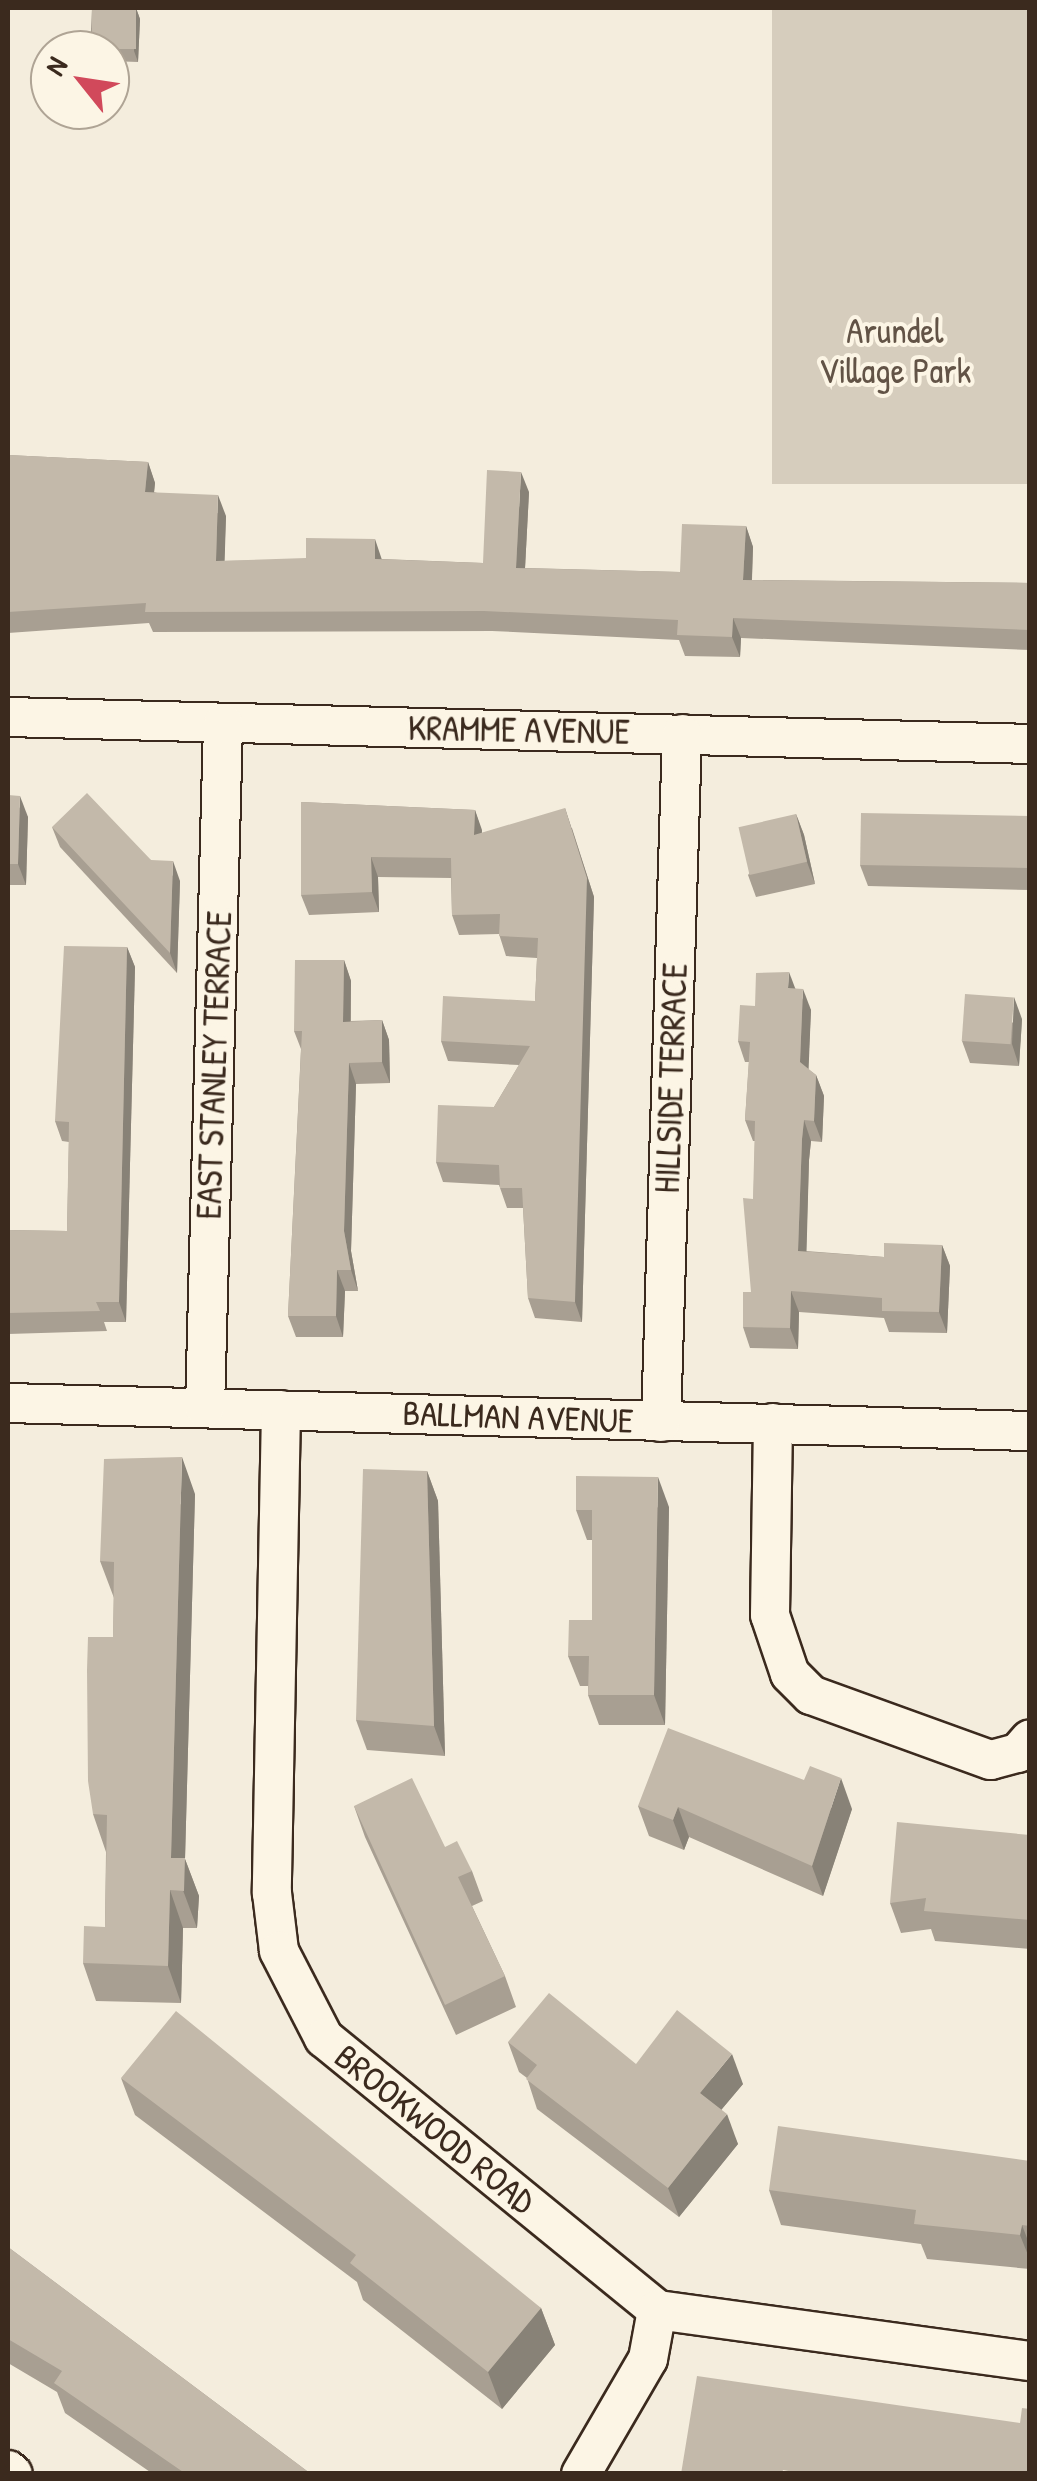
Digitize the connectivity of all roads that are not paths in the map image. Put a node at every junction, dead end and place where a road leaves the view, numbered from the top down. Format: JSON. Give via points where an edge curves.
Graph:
{"nodes":[{"id":1,"x":8,"y":717,"type":"edge"},
{"id":2,"x":223,"y":722,"type":"junction"},
{"id":3,"x":682,"y":734,"type":"junction"},
{"id":4,"x":1030,"y":744,"type":"edge"},
{"id":5,"x":8,"y":1403,"type":"edge"},
{"id":6,"x":205,"y":1408,"type":"junction"},
{"id":7,"x":281,"y":1410,"type":"junction"},
{"id":8,"x":661,"y":1422,"type":"junction"},
{"id":9,"x":773,"y":1423,"type":"junction"},
{"id":10,"x":1030,"y":1431,"type":"edge"},
{"id":11,"x":1030,"y":1739,"type":"edge"},
{"id":12,"x":657,"y":2310,"type":"junction"},
{"id":13,"x":1030,"y":2361,"type":"edge"},
{"id":14,"x":580,"y":2474,"type":"edge"}],
"edges":[{"from":1,"to":2,"type":"street","name":"KRAMME AVENUE"},
{"from":2,"to":3,"type":"street","name":"KRAMME AVENUE"},
{"from":2,"to":6,"type":"street","name":"EAST STANLEY TERRACE"},
{"from":3,"to":4,"type":"street","name":"KRAMME AVENUE"},
{"from":3,"to":8,"type":"street","name":"HILLSIDE TERRACE"},
{"from":5,"to":6,"type":"street","name":"BALLMAN AVENUE"},
{"from":6,"to":7,"type":"street","name":"BALLMAN AVENUE"},
{"from":7,"to":8,"type":"street","name":"BALLMAN AVENUE"},
{"from":7,"to":12,"type":"street","name":"BROOKWOOD ROAD","via":[[272,1893],[297,1994],[324,2038]]},
{"from":8,"to":9,"type":"street","name":"BALLMAN AVENUE"},
{"from":9,"to":10,"type":"street","name":"BALLMAN AVENUE"},
{"from":9,"to":11,"type":"street","via":[[770,1615],[790,1674],[811,1695],[990,1760],[1018,1754]]},
{"from":12,"to":13,"type":"street"},
{"from":12,"to":14,"type":"street","via":[[648,2359]]}]}
